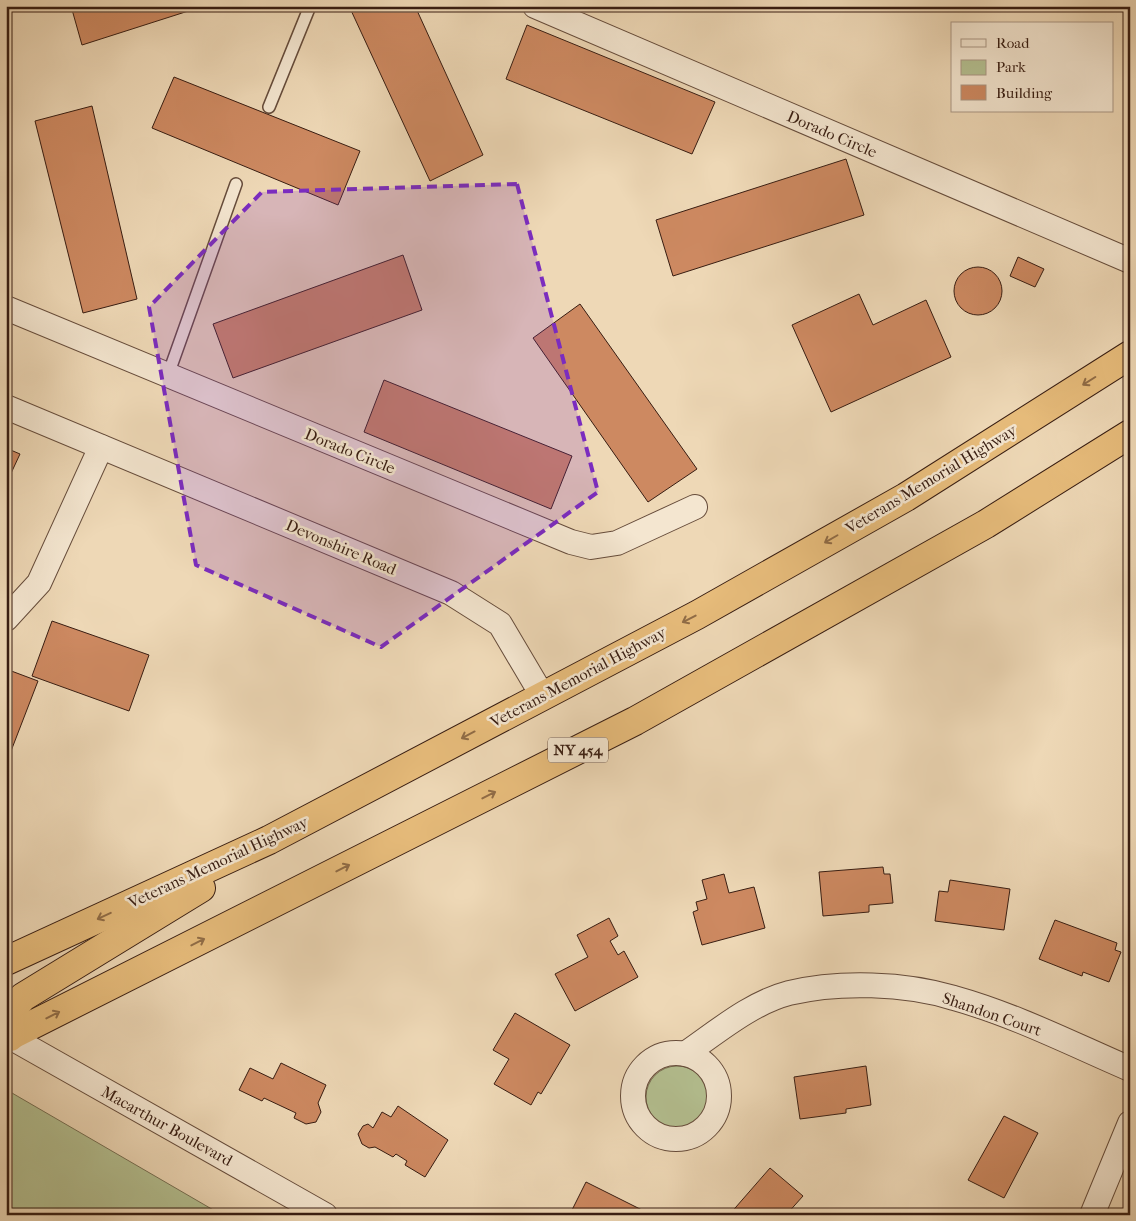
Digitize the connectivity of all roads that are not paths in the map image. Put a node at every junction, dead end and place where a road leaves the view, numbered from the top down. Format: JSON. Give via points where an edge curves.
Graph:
{"nodes":[{"id":1,"x":310,"y":6,"type":"edge"},
{"id":2,"x":535,"y":6,"type":"edge"},
{"id":3,"x":269,"y":107,"type":"dead end"},
{"id":4,"x":236,"y":184,"type":"dead end"},
{"id":5,"x":1130,"y":261,"type":"edge"},
{"id":6,"x":6,"y":308,"type":"edge"},
{"id":7,"x":1130,"y":355,"type":"edge"},
{"id":8,"x":168,"y":375,"type":"junction"},
{"id":9,"x":6,"y":407,"type":"edge"},
{"id":10,"x":1130,"y":434,"type":"edge"},
{"id":11,"x":101,"y":447,"type":"junction"},
{"id":12,"x":695,"y":507,"type":"dead end"},
{"id":13,"x":6,"y":619,"type":"edge"},
{"id":14,"x":542,"y":695,"type":"junction"},
{"id":15,"x":348,"y":798,"type":"junction"},
{"id":16,"x":6,"y":961,"type":"edge"},
{"id":17,"x":8,"y":1038,"type":"edge"},
{"id":18,"x":685,"y":1054,"type":"dead end"},
{"id":19,"x":1130,"y":1069,"type":"edge"},
{"id":20,"x":1130,"y":1123,"type":"edge"},
{"id":21,"x":325,"y":1215,"type":"edge"},
{"id":22,"x":1092,"y":1215,"type":"edge"}],
"edges":[{"from":1,"to":3,"type":"lane"},
{"from":2,"to":5,"type":"street","name":"Dorado Circle"},
{"from":4,"to":8,"type":"lane"},
{"from":6,"to":8,"type":"street","name":"Dorado Circle"},
{"from":7,"to":14,"type":"highway","name":"Veterans Memorial Highway","one_way":true,"via":[[906,496],[697,615]]},
{"from":8,"to":12,"type":"street","name":"Dorado Circle","via":[[571,542],[591,547],[617,543]]},
{"from":9,"to":11,"type":"street","name":"Devonshire Road"},
{"from":17,"to":10,"type":"highway","number":"NY 454","one_way":true,"via":[[635,722],[986,524]]},
{"from":11,"to":13,"type":"street","via":[[39,583]]},
{"from":11,"to":14,"type":"street","name":"Devonshire Road","via":[[451,593],[500,624]]},
{"from":14,"to":15,"type":"highway","name":"Veterans Memorial Highway","one_way":true},
{"from":15,"to":16,"type":"highway","name":"Veterans Memorial Highway","one_way":true,"via":[[269,840]]},
{"from":15,"to":17,"type":"highway","via":[[23,997],[7,1018]]},
{"from":17,"to":21,"type":"street","name":"Macarthur Boulevard"},
{"from":18,"to":19,"type":"street","name":"Shandon Court","via":[[750,1010],[788,993],[844,985],[895,987],[954,998],[1031,1026]]},
{"from":20,"to":22,"type":"street"}]}
